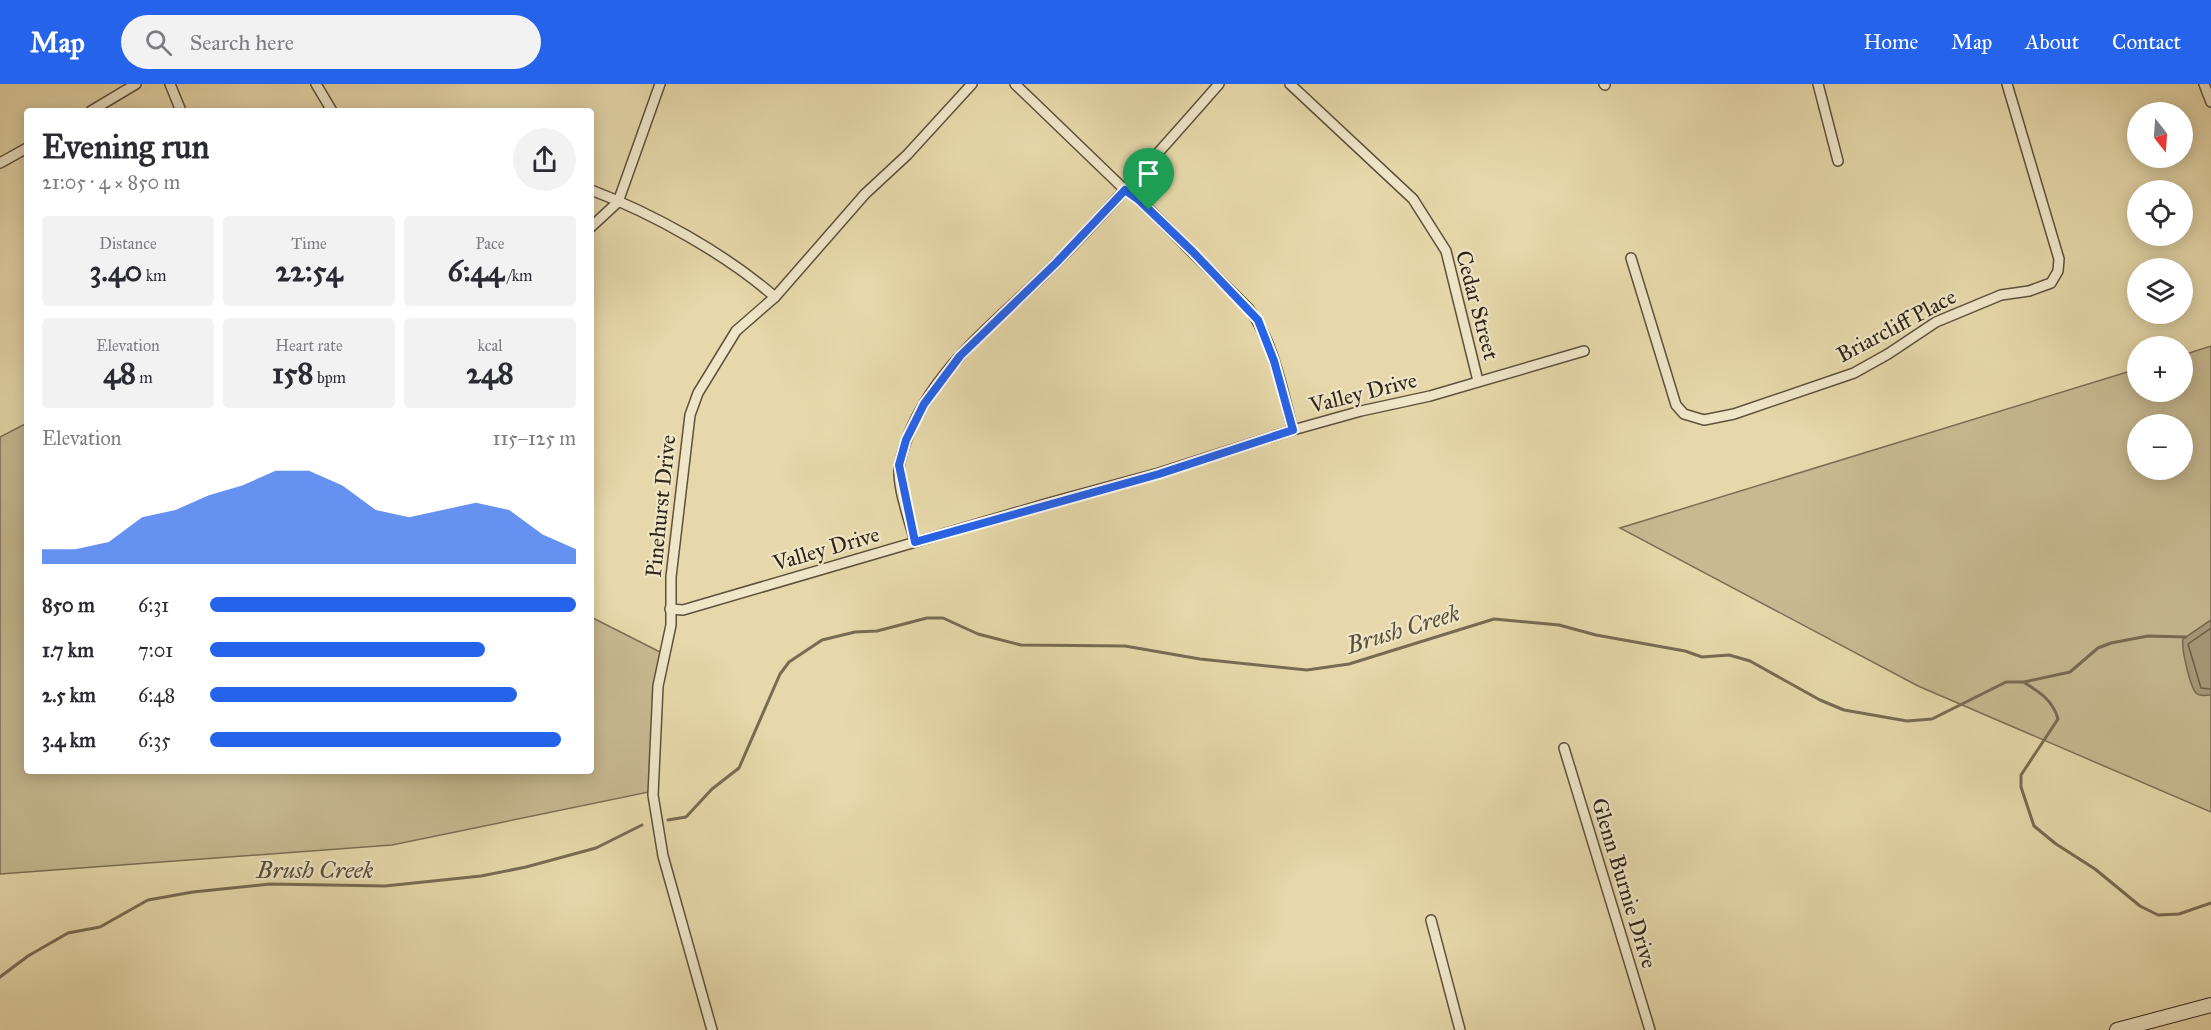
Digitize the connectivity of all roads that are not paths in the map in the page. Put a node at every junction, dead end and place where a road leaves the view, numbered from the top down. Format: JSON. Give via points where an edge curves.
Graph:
{"nodes":[{"id":1,"x":136,"y":84,"type":"edge"},
{"id":2,"x":171,"y":84,"type":"edge"},
{"id":3,"x":316,"y":84,"type":"edge"},
{"id":4,"x":660,"y":84,"type":"edge"},
{"id":5,"x":972,"y":84,"type":"edge"},
{"id":6,"x":1015,"y":84,"type":"edge"},
{"id":7,"x":1219,"y":84,"type":"edge"},
{"id":8,"x":1290,"y":84,"type":"edge"},
{"id":9,"x":1818,"y":84,"type":"edge"},
{"id":10,"x":2007,"y":84,"type":"edge"},
{"id":11,"x":2204,"y":84,"type":"edge"},
{"id":12,"x":2211,"y":102,"type":"edge"},
{"id":13,"x":96,"y":108,"type":"edge"},
{"id":14,"x":180,"y":108,"type":"edge"},
{"id":15,"x":330,"y":108,"type":"edge"},
{"id":16,"x":24,"y":150,"type":"edge"},
{"id":17,"x":1838,"y":161,"type":"dead end"},
{"id":18,"x":0,"y":163,"type":"edge"},
{"id":19,"x":1125,"y":190,"type":"junction"},
{"id":20,"x":594,"y":191,"type":"edge"},
{"id":21,"x":618,"y":202,"type":"junction"},
{"id":22,"x":594,"y":224,"type":"edge"},
{"id":23,"x":1631,"y":258,"type":"dead end"},
{"id":24,"x":775,"y":297,"type":"junction"},
{"id":25,"x":1584,"y":351,"type":"dead end"},
{"id":26,"x":1478,"y":381,"type":"junction"},
{"id":27,"x":1293,"y":430,"type":"junction"},
{"id":28,"x":915,"y":542,"type":"junction"},
{"id":29,"x":670,"y":609,"type":"junction"},
{"id":30,"x":1564,"y":748,"type":"dead end"},
{"id":31,"x":1431,"y":920,"type":"dead end"},
{"id":32,"x":2211,"y":1005,"type":"edge"},
{"id":33,"x":712,"y":1030,"type":"edge"},
{"id":34,"x":1460,"y":1030,"type":"edge"},
{"id":35,"x":1650,"y":1030,"type":"edge"},
{"id":36,"x":2117,"y":1030,"type":"edge"}],
"edges":[{"from":1,"to":13,"type":"street"},
{"from":2,"to":14,"type":"street"},
{"from":3,"to":15,"type":"street"},
{"from":4,"to":21,"type":"street"},
{"from":5,"to":24,"type":"street","name":"Pinehurst Drive","via":[[865,194]]},
{"from":6,"to":19,"type":"street"},
{"from":7,"to":19,"type":"street"},
{"from":8,"to":26,"type":"street","name":"Cedar Street","via":[[1419,207],[1446,251]]},
{"from":9,"to":17,"type":"street"},
{"from":10,"to":23,"type":"street","name":"Briarcliff Place","via":[[2059,259],[2058,272],[2051,283],[2001,296],[1936,322],[1854,373],[1734,414],[1704,420],[1684,414],[1676,405]]},
{"from":11,"to":12,"type":"street"},
{"from":16,"to":18,"type":"street"},
{"from":19,"to":27,"type":"street","via":[[1193,252],[1258,320]]},
{"from":19,"to":28,"type":"street","via":[[960,356],[924,404],[906,440],[899,465]]},
{"from":20,"to":21,"type":"street"},
{"from":21,"to":22,"type":"street"},
{"from":21,"to":24,"type":"street","via":[[745,271]]},
{"from":24,"to":29,"type":"street","name":"Pinehurst Drive","via":[[736,331],[690,415],[678,499]]},
{"from":25,"to":26,"type":"street","name":"Valley Drive"},
{"from":26,"to":27,"type":"street","name":"Valley Drive"},
{"from":27,"to":28,"type":"street","name":"Valley Drive","via":[[1159,474]]},
{"from":28,"to":29,"type":"street","name":"Valley Drive","via":[[683,610]]},
{"from":29,"to":33,"type":"street","name":"Pinehurst Drive","via":[[671,625],[658,686],[653,795],[663,856]]},
{"from":30,"to":35,"type":"street","name":"Glenn Burnie Drive"},
{"from":31,"to":34,"type":"street"},
{"from":32,"to":36,"type":"street"}]}
